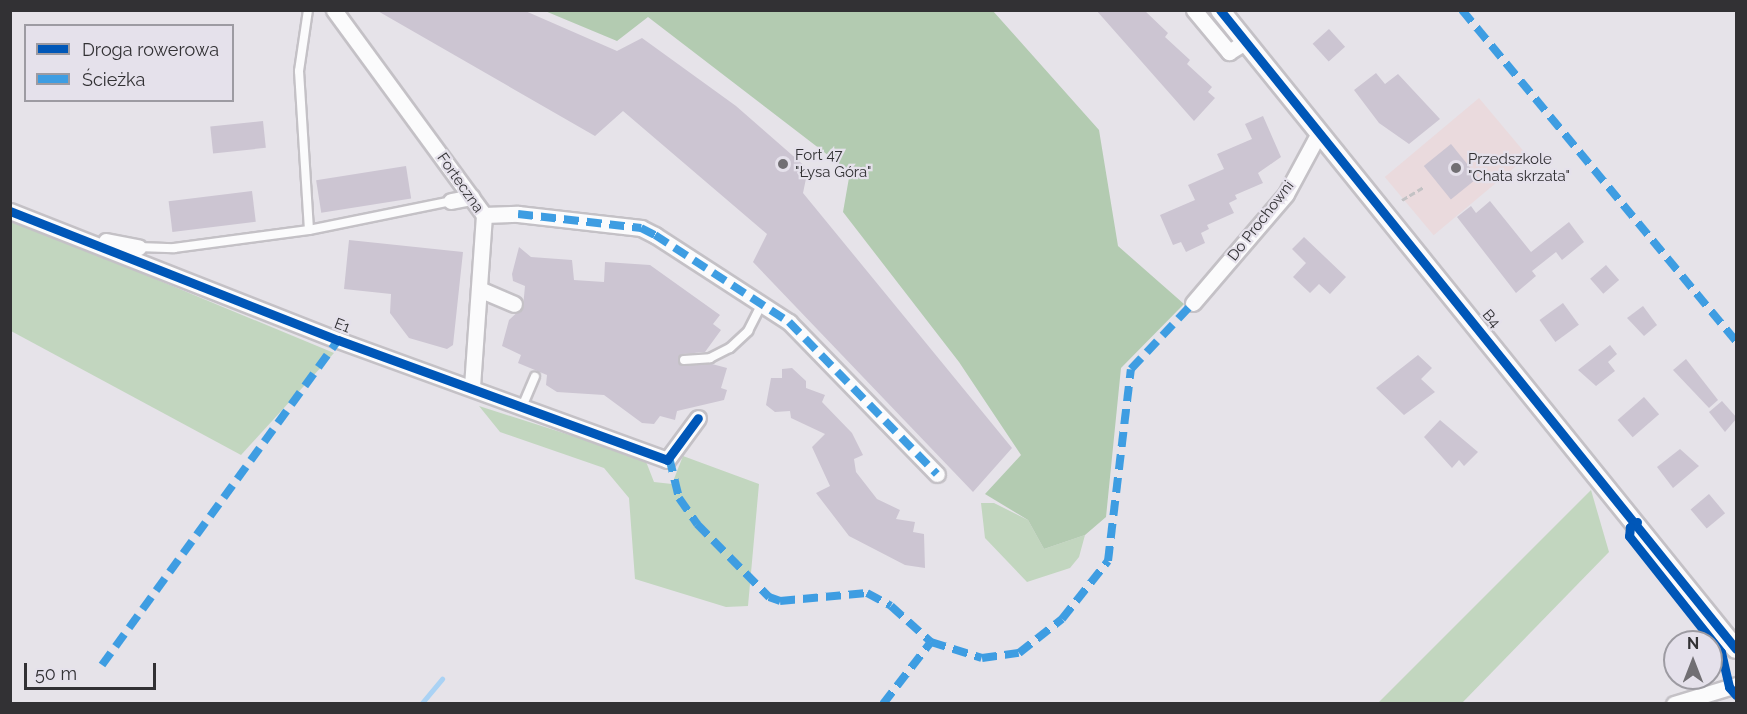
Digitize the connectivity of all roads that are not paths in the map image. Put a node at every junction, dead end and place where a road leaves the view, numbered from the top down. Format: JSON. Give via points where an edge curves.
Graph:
{"nodes":[{"id":1,"x":308,"y":10,"type":"edge"},
{"id":2,"x":334,"y":10,"type":"edge"},
{"id":3,"x":1194,"y":10,"type":"edge"},
{"id":4,"x":1220,"y":10,"type":"edge"},
{"id":5,"x":1245,"y":42,"type":"junction"},
{"id":6,"x":1319,"y":133,"type":"junction"},
{"id":7,"x":472,"y":197,"type":"junction"},
{"id":8,"x":451,"y":201,"type":"joint"},
{"id":9,"x":10,"y":211,"type":"edge"},
{"id":10,"x":484,"y":215,"type":"junction"},
{"id":11,"x":309,"y":230,"type":"junction"},
{"id":12,"x":77,"y":237,"type":"junction"},
{"id":13,"x":138,"y":247,"type":"joint"},
{"id":14,"x":479,"y":289,"type":"junction"},
{"id":15,"x":1193,"y":303,"type":"dead end"},
{"id":16,"x":514,"y":304,"type":"dead end"},
{"id":17,"x":761,"y":305,"type":"junction"},
{"id":18,"x":684,"y":360,"type":"dead end"},
{"id":19,"x":535,"y":377,"type":"dead end"},
{"id":20,"x":472,"y":388,"type":"junction"},
{"id":21,"x":522,"y":406,"type":"junction"},
{"id":22,"x":698,"y":418,"type":"dead end"},
{"id":23,"x":937,"y":474,"type":"dead end"},
{"id":24,"x":1737,"y":649,"type":"edge"},
{"id":25,"x":1737,"y":685,"type":"edge"},
{"id":26,"x":1674,"y":704,"type":"edge"}],
"edges":[{"from":1,"to":11,"type":"lane","via":[[298,71]]},
{"from":2,"to":7,"type":"street","name":"Forteczna"},
{"from":3,"to":5,"type":"street","via":[[1230,52]]},
{"from":4,"to":5,"type":"street","name":"B4"},
{"from":5,"to":6,"type":"street","name":"B4"},
{"from":6,"to":15,"type":"street","name":"Do Prochowni","via":[[1286,194]]},
{"from":6,"to":24,"type":"street","name":"B4"},
{"from":7,"to":8,"type":"street"},
{"from":7,"to":10,"type":"street","name":"Forteczna"},
{"from":8,"to":11,"type":"lane"},
{"from":9,"to":12,"type":"street","name":"E1"},
{"from":10,"to":14,"type":"street","name":"Forteczna"},
{"from":10,"to":17,"type":"street","via":[[510,213],[641,228]]},
{"from":11,"to":13,"type":"lane","via":[[174,248]]},
{"from":12,"to":13,"type":"street"},
{"from":12,"to":20,"type":"street","name":"E1"},
{"from":14,"to":16,"type":"street"},
{"from":14,"to":20,"type":"street","name":"Forteczna"},
{"from":17,"to":18,"type":"lane","via":[[748,331],[730,348],[710,358]]},
{"from":17,"to":23,"type":"street","via":[[789,322]]},
{"from":19,"to":21,"type":"lane"},
{"from":20,"to":21,"type":"street","name":"E1"},
{"from":21,"to":22,"type":"street","name":"E1","via":[[667,460]]},
{"from":25,"to":26,"type":"street"}]}
